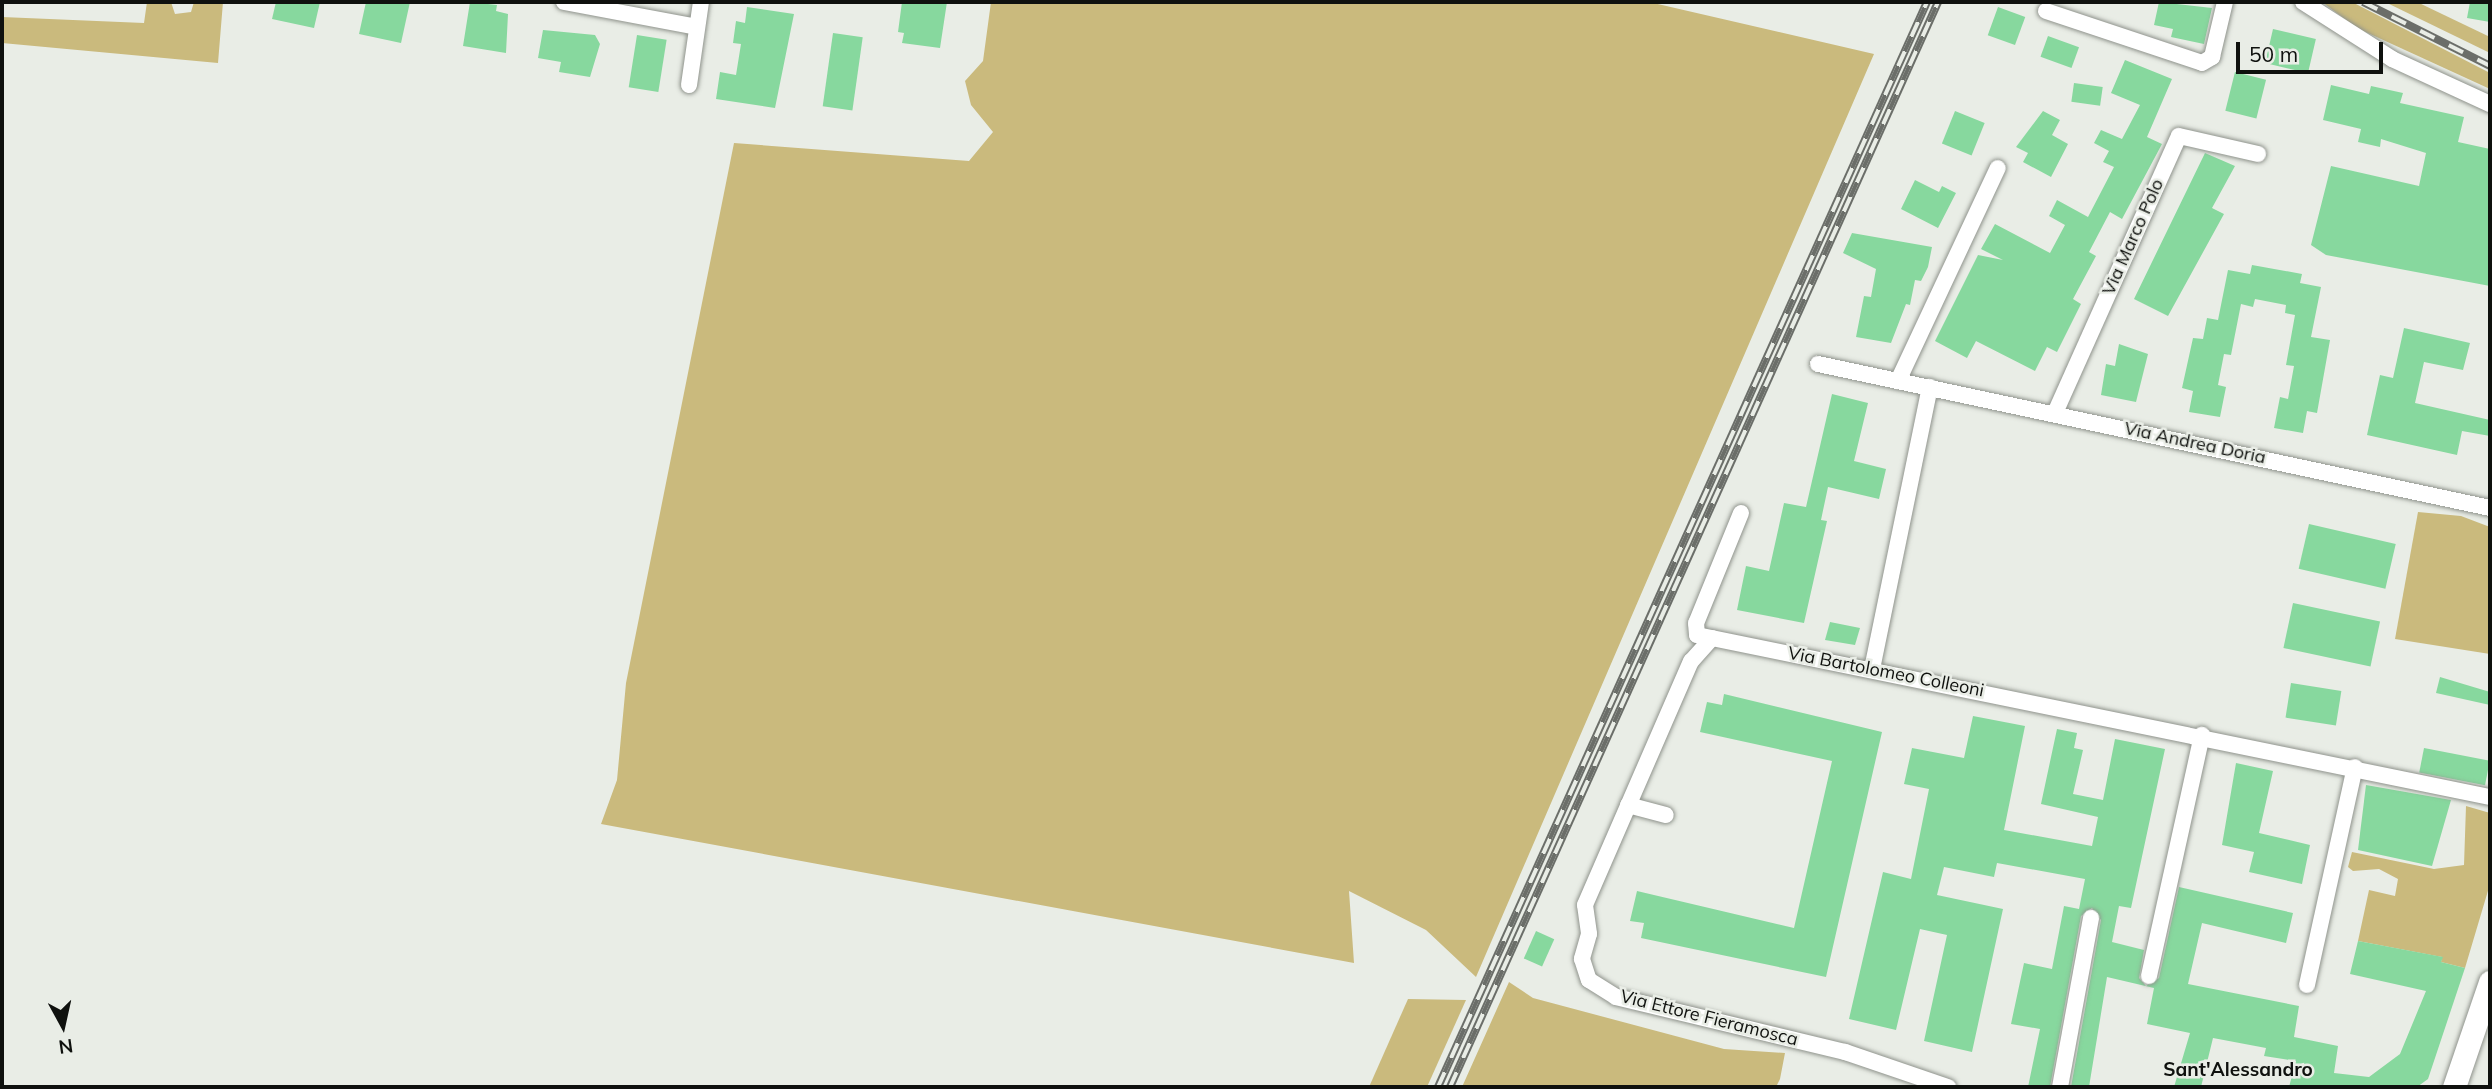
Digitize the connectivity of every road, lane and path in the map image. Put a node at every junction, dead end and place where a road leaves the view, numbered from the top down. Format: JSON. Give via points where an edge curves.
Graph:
{"nodes":[{"id":1,"x":564,"y":2,"type":"edge"},
{"id":2,"x":701,"y":2,"type":"edge"},
{"id":3,"x":2225,"y":2,"type":"edge"},
{"id":4,"x":2303,"y":2,"type":"edge"},
{"id":5,"x":2046,"y":11,"type":"dead end"},
{"id":6,"x":698,"y":27,"type":"junction"},
{"id":7,"x":689,"y":85,"type":"dead end"},
{"id":8,"x":2490,"y":104,"type":"edge"},
{"id":9,"x":2258,"y":154,"type":"dead end"},
{"id":10,"x":1998,"y":168,"type":"dead end"},
{"id":11,"x":1818,"y":364,"type":"dead end"},
{"id":12,"x":1898,"y":381,"type":"junction"},
{"id":13,"x":1930,"y":387,"type":"junction"},
{"id":14,"x":2055,"y":413,"type":"junction"},
{"id":15,"x":2490,"y":508,"type":"edge"},
{"id":16,"x":1741,"y":513,"type":"dead end"},
{"id":17,"x":1713,"y":638,"type":"junction"},
{"id":18,"x":1872,"y":669,"type":"junction"},
{"id":19,"x":2202,"y":735,"type":"junction"},
{"id":20,"x":2355,"y":766,"type":"junction"},
{"id":21,"x":2490,"y":797,"type":"edge"},
{"id":22,"x":1628,"y":805,"type":"junction"},
{"id":23,"x":1666,"y":815,"type":"dead end"},
{"id":24,"x":2091,"y":918,"type":"dead end"},
{"id":25,"x":2149,"y":976,"type":"dead end"},
{"id":26,"x":2490,"y":982,"type":"edge"},
{"id":27,"x":2307,"y":985,"type":"dead end"},
{"id":28,"x":1948,"y":1087,"type":"edge"},
{"id":29,"x":2060,"y":1087,"type":"edge"},
{"id":30,"x":2454,"y":1087,"type":"edge"}],
"edges":[{"from":1,"to":6,"type":"street"},
{"from":2,"to":6,"type":"street"},
{"from":3,"to":5,"type":"street","via":[[2212,57],[2202,63]]},
{"from":4,"to":8,"type":"street","via":[[2392,59]]},
{"from":6,"to":7,"type":"street"},
{"from":9,"to":14,"type":"street","name":"Via Marco Polo","via":[[2179,136]]},
{"from":10,"to":12,"type":"street"},
{"from":11,"to":12,"type":"street","name":"Via Andrea Doria"},
{"from":12,"to":13,"type":"street","name":"Via Andrea Doria"},
{"from":13,"to":14,"type":"street","name":"Via Andrea Doria"},
{"from":13,"to":18,"type":"street"},
{"from":14,"to":15,"type":"street","name":"Via Andrea Doria"},
{"from":16,"to":17,"type":"street","via":[[1696,623],[1697,635]]},
{"from":17,"to":18,"type":"street","name":"Via Bartolomeo Colleoni"},
{"from":17,"to":22,"type":"street","name":"Via Ettore Fieramosca","via":[[1690,661]]},
{"from":18,"to":19,"type":"street","name":"Via Bartolomeo Colleoni"},
{"from":19,"to":20,"type":"street","name":"Via Bartolomeo Colleoni"},
{"from":19,"to":25,"type":"street"},
{"from":20,"to":21,"type":"street","name":"Via Bartolomeo Colleoni"},
{"from":20,"to":27,"type":"street"},
{"from":22,"to":23,"type":"street"},
{"from":22,"to":28,"type":"street","name":"Via Ettore Fieramosca","via":[[1585,905],[1589,934],[1582,959],[1589,980],[1616,997],[1845,1052]]},
{"from":24,"to":29,"type":"street"},
{"from":26,"to":30,"type":"main road"}]}
